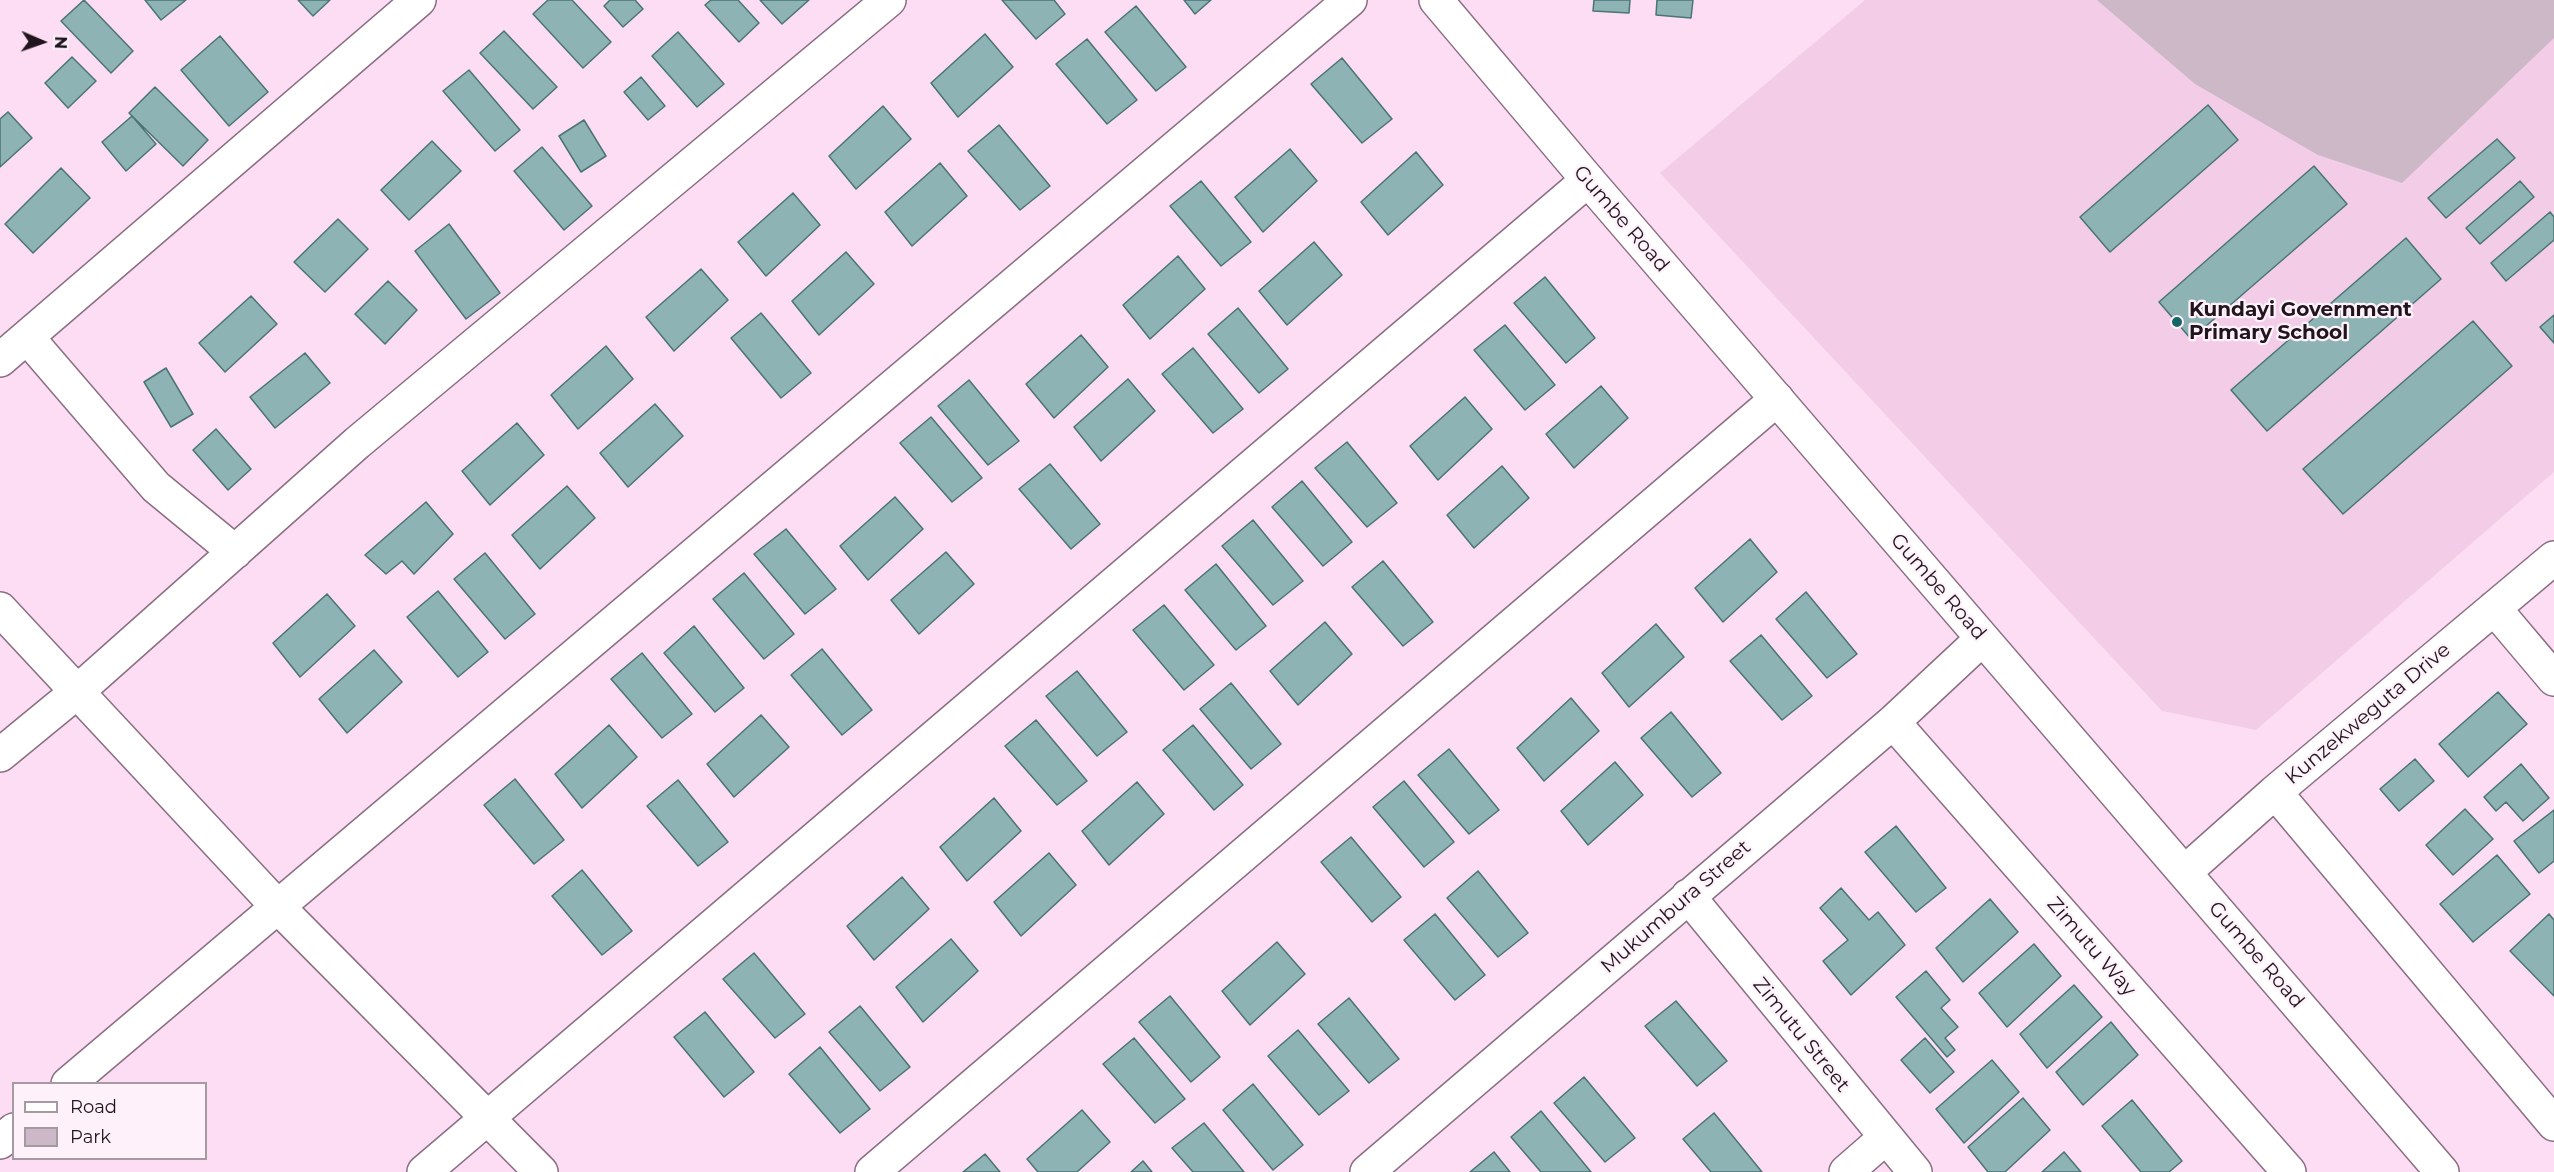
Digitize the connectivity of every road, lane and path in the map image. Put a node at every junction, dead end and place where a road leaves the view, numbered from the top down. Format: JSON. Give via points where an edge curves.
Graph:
{"nodes":[{"id":1,"x":419,"y":0,"type":"edge"},
{"id":2,"x":890,"y":0,"type":"edge"},
{"id":3,"x":1350,"y":0,"type":"edge"},
{"id":4,"x":1436,"y":0,"type":"edge"},
{"id":5,"x":1588,"y":180,"type":"junction"},
{"id":6,"x":27,"y":337,"type":"junction"},
{"id":7,"x":0,"y":360,"type":"edge"},
{"id":8,"x":1777,"y":399,"type":"junction"},
{"id":9,"x":235,"y":552,"type":"junction"},
{"id":10,"x":2554,"y":558,"type":"edge"},
{"id":11,"x":2494,"y":608,"type":"junction"},
{"id":12,"x":0,"y":609,"type":"edge"},
{"id":13,"x":1982,"y":639,"type":"junction"},
{"id":14,"x":2554,"y":680,"type":"edge"},
{"id":15,"x":78,"y":691,"type":"junction"},
{"id":16,"x":1893,"y":722,"type":"junction"},
{"id":17,"x":0,"y":755,"type":"edge"},
{"id":18,"x":2275,"y":792,"type":"junction"},
{"id":19,"x":2186,"y":872,"type":"junction"},
{"id":20,"x":1688,"y":896,"type":"junction"},
{"id":21,"x":277,"y":906,"type":"junction"},
{"id":22,"x":70,"y":1082,"type":"edge"},
{"id":23,"x":488,"y":1117,"type":"junction"},
{"id":24,"x":2554,"y":1124,"type":"edge"},
{"id":25,"x":12,"y":1132,"type":"edge"},
{"id":26,"x":1885,"y":1138,"type":"junction"},
{"id":27,"x":0,"y":1142,"type":"edge"},
{"id":28,"x":424,"y":1172,"type":"edge"},
{"id":29,"x":541,"y":1172,"type":"edge"},
{"id":30,"x":872,"y":1172,"type":"edge"},
{"id":31,"x":1367,"y":1172,"type":"edge"},
{"id":32,"x":1846,"y":1172,"type":"edge"},
{"id":33,"x":1915,"y":1172,"type":"edge"},
{"id":34,"x":2289,"y":1172,"type":"edge"},
{"id":35,"x":2442,"y":1172,"type":"edge"}],
"edges":[{"from":1,"to":6,"type":"street"},
{"from":2,"to":9,"type":"street","via":[[357,443]]},
{"from":3,"to":21,"type":"street"},
{"from":4,"to":5,"type":"street","name":"Gumbe Road"},
{"from":5,"to":8,"type":"street","name":"Gumbe Road"},
{"from":5,"to":23,"type":"street"},
{"from":6,"to":7,"type":"street"},
{"from":6,"to":9,"type":"street","via":[[156,487]]},
{"from":8,"to":13,"type":"street","name":"Gumbe Road"},
{"from":8,"to":30,"type":"street"},
{"from":9,"to":15,"type":"street"},
{"from":10,"to":11,"type":"street","name":"Kunzekweguta Drive"},
{"from":11,"to":14,"type":"street"},
{"from":11,"to":18,"type":"street","name":"Kunzekweguta Drive"},
{"from":12,"to":15,"type":"street"},
{"from":13,"to":16,"type":"street","name":"Mukumbura Street"},
{"from":13,"to":19,"type":"street","name":"Gumbe Road"},
{"from":15,"to":17,"type":"street"},
{"from":15,"to":21,"type":"street"},
{"from":16,"to":20,"type":"street","name":"Mukumbura Street"},
{"from":16,"to":34,"type":"street","name":"Zimutu Way"},
{"from":18,"to":19,"type":"street","name":"Kunzekweguta Drive"},
{"from":18,"to":24,"type":"street"},
{"from":19,"to":35,"type":"street","name":"Gumbe Road"},
{"from":20,"to":26,"type":"street","name":"Zimutu Street"},
{"from":20,"to":31,"type":"street","name":"Mukumbura Street"},
{"from":21,"to":22,"type":"street"},
{"from":21,"to":23,"type":"street"},
{"from":23,"to":28,"type":"street"},
{"from":23,"to":29,"type":"street"},
{"from":25,"to":27,"type":"street"},
{"from":26,"to":32,"type":"street"},
{"from":26,"to":33,"type":"street","name":"Zimutu Street"}]}
